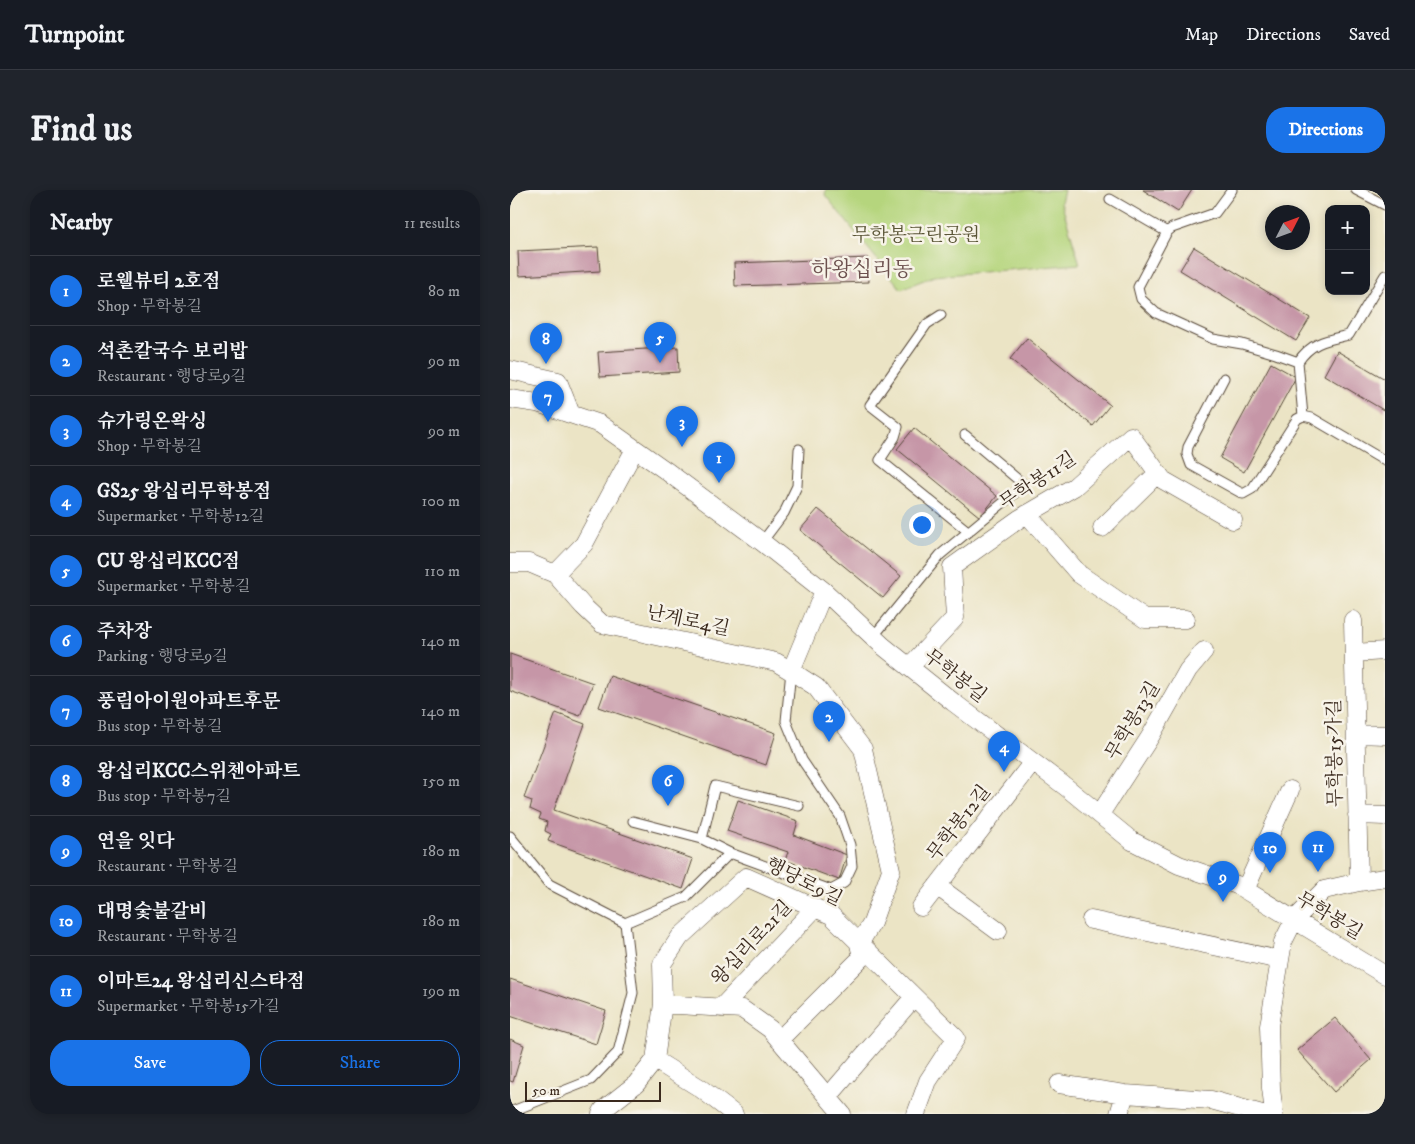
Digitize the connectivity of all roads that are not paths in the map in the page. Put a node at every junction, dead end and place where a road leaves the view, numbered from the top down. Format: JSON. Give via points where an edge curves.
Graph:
{"nodes":[{"id":1,"x":1232,"y":190,"type":"edge"},
{"id":2,"x":1356,"y":190,"type":"edge"},
{"id":3,"x":1110,"y":199,"type":"dead end"},
{"id":4,"x":1385,"y":205,"type":"edge"},
{"id":5,"x":1167,"y":232,"type":"junction"},
{"id":6,"x":1385,"y":275,"type":"edge"},
{"id":7,"x":942,"y":315,"type":"dead end"},
{"id":8,"x":1298,"y":362,"type":"junction"},
{"id":9,"x":510,"y":370,"type":"edge"},
{"id":10,"x":1224,"y":378,"type":"dead end"},
{"id":11,"x":510,"y":399,"type":"edge"},
{"id":12,"x":571,"y":414,"type":"junction"},
{"id":13,"x":1303,"y":416,"type":"junction"},
{"id":14,"x":965,"y":435,"type":"dead end"},
{"id":15,"x":635,"y":449,"type":"junction"},
{"id":16,"x":799,"y":449,"type":"dead end"},
{"id":17,"x":1385,"y":461,"type":"edge"},
{"id":18,"x":1158,"y":474,"type":"junction"},
{"id":19,"x":1027,"y":514,"type":"junction"},
{"id":20,"x":1234,"y":520,"type":"dead end"},
{"id":21,"x":1102,"y":528,"type":"dead end"},
{"id":22,"x":970,"y":532,"type":"junction"},
{"id":23,"x":762,"y":542,"type":"junction"},
{"id":24,"x":510,"y":564,"type":"edge"},
{"id":25,"x":555,"y":574,"type":"junction"},
{"id":26,"x":824,"y":591,"type":"junction"},
{"id":27,"x":1186,"y":619,"type":"dead end"},
{"id":28,"x":1353,"y":620,"type":"dead end"},
{"id":29,"x":873,"y":637,"type":"junction"},
{"id":30,"x":1204,"y":651,"type":"dead end"},
{"id":31,"x":1385,"y":651,"type":"edge"},
{"id":32,"x":1354,"y":653,"type":"junction"},
{"id":33,"x":909,"y":668,"type":"junction"},
{"id":34,"x":791,"y":671,"type":"junction"},
{"id":35,"x":1356,"y":734,"type":"junction"},
{"id":36,"x":1385,"y":735,"type":"edge"},
{"id":37,"x":1033,"y":762,"type":"junction"},
{"id":38,"x":1290,"y":790,"type":"dead end"},
{"id":39,"x":799,"y":806,"type":"dead end"},
{"id":40,"x":1100,"y":814,"type":"junction"},
{"id":41,"x":1357,"y":815,"type":"junction"},
{"id":42,"x":1385,"y":816,"type":"edge"},
{"id":43,"x":633,"y":821,"type":"dead end"},
{"id":44,"x":510,"y":836,"type":"edge"},
{"id":45,"x":702,"y":839,"type":"junction"},
{"id":46,"x":730,"y":853,"type":"junction"},
{"id":47,"x":1385,"y":878,"type":"edge"},
{"id":48,"x":1359,"y":882,"type":"junction"},
{"id":49,"x":937,"y":886,"type":"junction"},
{"id":50,"x":1245,"y":890,"type":"junction"},
{"id":51,"x":921,"y":907,"type":"dead end"},
{"id":52,"x":815,"y":908,"type":"junction"},
{"id":53,"x":1091,"y":920,"type":"dead end"},
{"id":54,"x":1294,"y":920,"type":"junction"},
{"id":55,"x":624,"y":923,"type":"junction"},
{"id":56,"x":998,"y":931,"type":"dead end"},
{"id":57,"x":859,"y":944,"type":"junction"},
{"id":58,"x":1280,"y":960,"type":"junction"},
{"id":59,"x":1385,"y":975,"type":"edge"},
{"id":60,"x":914,"y":996,"type":"junction"},
{"id":61,"x":663,"y":1004,"type":"junction"},
{"id":62,"x":721,"y":1008,"type":"junction"},
{"id":63,"x":780,"y":1040,"type":"junction"},
{"id":64,"x":655,"y":1060,"type":"junction"},
{"id":65,"x":1058,"y":1084,"type":"dead end"},
{"id":66,"x":1125,"y":1094,"type":"junction"},
{"id":67,"x":828,"y":1097,"type":"junction"},
{"id":68,"x":510,"y":1112,"type":"edge"},
{"id":69,"x":601,"y":1114,"type":"edge"},
{"id":70,"x":734,"y":1114,"type":"edge"},
{"id":71,"x":842,"y":1114,"type":"edge"},
{"id":72,"x":916,"y":1114,"type":"edge"},
{"id":73,"x":1119,"y":1114,"type":"edge"},
{"id":74,"x":1262,"y":1114,"type":"edge"},
{"id":75,"x":1274,"y":1114,"type":"edge"}],
"edges":[{"from":1,"to":5,"type":"lane","via":[[1215,213]]},
{"from":2,"to":4,"type":"lane"},
{"from":3,"to":5,"type":"lane"},
{"from":5,"to":8,"type":"lane","via":[[1138,287],[1141,299],[1149,307],[1213,339],[1242,344]]},
{"from":6,"to":8,"type":"lane","via":[[1349,334],[1326,340],[1305,351]]},
{"from":7,"to":22,"type":"lane","via":[[927,324],[870,405],[898,427],[880,460]]},
{"from":8,"to":13,"type":"lane"},
{"from":9,"to":12,"type":"street","via":[[558,381]]},
{"from":10,"to":13,"type":"lane","via":[[1187,454],[1191,465],[1244,494],[1252,489],[1296,419]]},
{"from":11,"to":12,"type":"street","name":"무학봉길","via":[[537,403]]},
{"from":12,"to":15,"type":"street","name":"무학봉길","via":[[600,424]]},
{"from":13,"to":17,"type":"lane","via":[[1312,418]]},
{"from":14,"to":22,"type":"lane","via":[[1022,483],[1019,492]]},
{"from":15,"to":23,"type":"street","name":"무학봉길"},
{"from":15,"to":25,"type":"street","via":[[584,544]]},
{"from":16,"to":23,"type":"lane","via":[[797,486],[784,513]]},
{"from":18,"to":19,"type":"street","name":"무학봉11길","via":[[1131,436],[1074,487]]},
{"from":18,"to":20,"type":"street","name":"무학봉11길","via":[[1163,480]]},
{"from":18,"to":21,"type":"street"},
{"from":19,"to":27,"type":"street","via":[[1079,574],[1145,619]]},
{"from":19,"to":33,"type":"street","name":"무학봉11길","via":[[952,567],[955,618]]},
{"from":22,"to":29,"type":"lane","via":[[940,555]]},
{"from":23,"to":26,"type":"street","name":"무학봉길"},
{"from":24,"to":25,"type":"street","name":"난계로4길","via":[[529,563]]},
{"from":25,"to":34,"type":"street","name":"난계로4길","via":[[602,624],[776,662]]},
{"from":26,"to":29,"type":"street","name":"무학봉길"},
{"from":26,"to":34,"type":"street"},
{"from":28,"to":32,"type":"street","name":"무학봉15가길"},
{"from":29,"to":33,"type":"street","name":"무학봉길"},
{"from":30,"to":40,"type":"street","name":"무학봉13길","via":[[1188,670],[1150,737]]},
{"from":31,"to":32,"type":"street"},
{"from":32,"to":35,"type":"street","name":"무학봉15가길"},
{"from":33,"to":37,"type":"street","name":"무학봉길"},
{"from":34,"to":46,"type":"lane","via":[[786,721],[802,760],[840,816],[850,844],[852,866],[844,884],[831,890]]},
{"from":34,"to":57,"type":"street","via":[[816,686],[863,748],[892,870],[872,923]]},
{"from":35,"to":36,"type":"street"},
{"from":35,"to":41,"type":"street","name":"무학봉15가길"},
{"from":37,"to":40,"type":"street","name":"무학봉길"},
{"from":37,"to":49,"type":"street","name":"무학봉12길"},
{"from":38,"to":50,"type":"street"},
{"from":39,"to":45,"type":"lane","via":[[715,786]]},
{"from":40,"to":50,"type":"street","name":"무학봉길","via":[[1132,841],[1179,865]]},
{"from":41,"to":42,"type":"street"},
{"from":41,"to":48,"type":"street","name":"무학봉15가길"},
{"from":43,"to":45,"type":"lane"},
{"from":44,"to":55,"type":"lane","via":[[549,884]]},
{"from":45,"to":46,"type":"lane"},
{"from":46,"to":55,"type":"lane","via":[[686,897]]},
{"from":47,"to":48,"type":"street"},
{"from":48,"to":54,"type":"street","via":[[1324,890]]},
{"from":49,"to":51,"type":"street","name":"무학봉12길"},
{"from":49,"to":56,"type":"street","name":"무학봉12길"},
{"from":50,"to":54,"type":"street","name":"무학봉길"},
{"from":52,"to":57,"type":"street","name":"행당로9길","via":[[832,915]]},
{"from":52,"to":61,"type":"street","name":"행당로9길","via":[[746,877],[680,937],[662,964]]},
{"from":52,"to":62,"type":"street","name":"왕십리로21길"},
{"from":53,"to":58,"type":"street"},
{"from":54,"to":58,"type":"street","via":[[1282,942]]},
{"from":54,"to":59,"type":"street","name":"무학봉길"},
{"from":55,"to":68,"type":"lane","via":[[633,993],[618,1052],[591,1080]]},
{"from":57,"to":60,"type":"street"},
{"from":57,"to":63,"type":"street","via":[[862,957]]},
{"from":58,"to":75,"type":"street","via":[[1270,1026]]},
{"from":60,"to":67,"type":"street"},
{"from":60,"to":72,"type":"street","via":[[956,1038],[928,1081]]},
{"from":61,"to":62,"type":"street","name":"왕십리로21길"},
{"from":61,"to":64,"type":"street","name":"행당로9길"},
{"from":62,"to":63,"type":"street","name":"왕십리로21길","via":[[742,1009]]},
{"from":63,"to":67,"type":"street","name":"왕십리로21길"},
{"from":64,"to":69,"type":"street","via":[[636,1084]]},
{"from":64,"to":70,"type":"street"},
{"from":65,"to":66,"type":"street"},
{"from":66,"to":73,"type":"street"},
{"from":66,"to":74,"type":"street","via":[[1211,1100]]},
{"from":67,"to":71,"type":"street","name":"왕십리로21길"}]}
